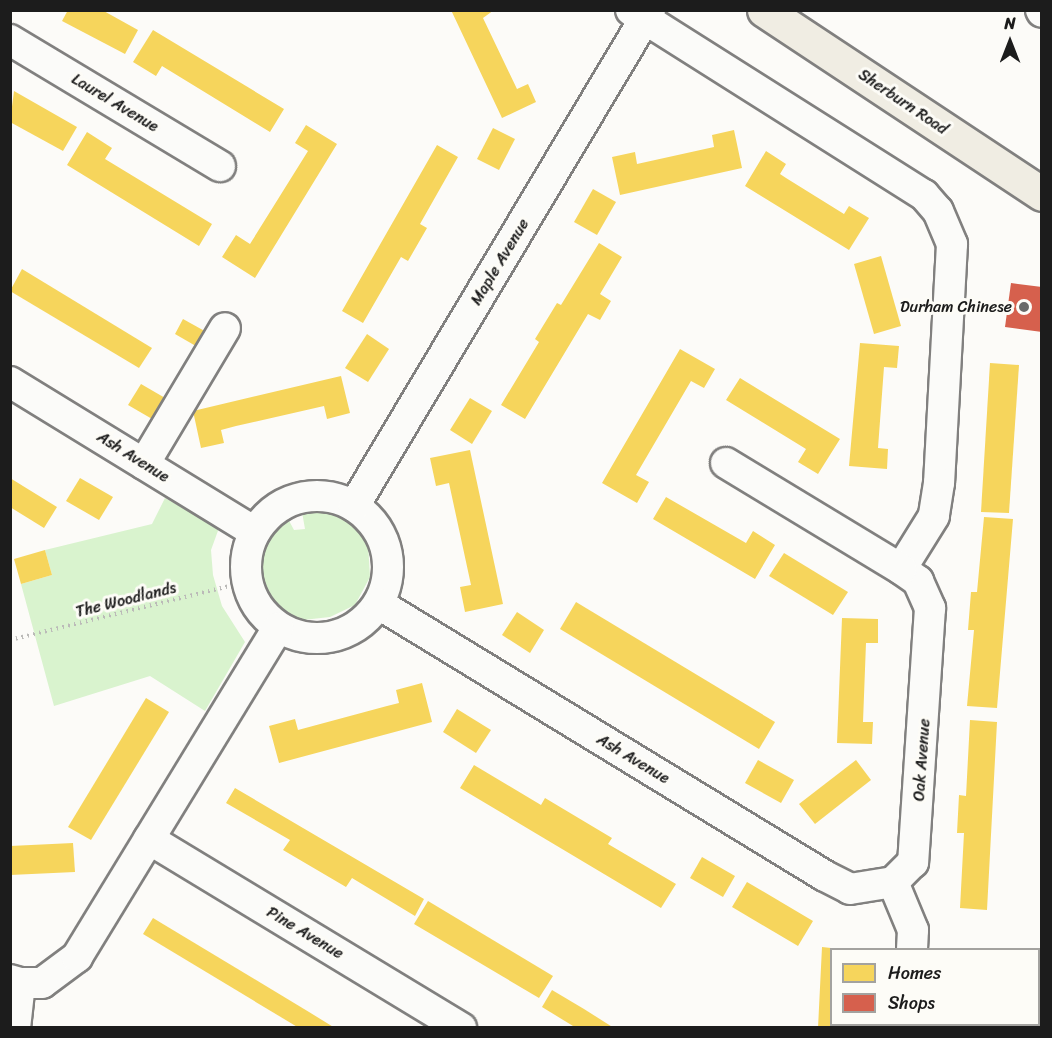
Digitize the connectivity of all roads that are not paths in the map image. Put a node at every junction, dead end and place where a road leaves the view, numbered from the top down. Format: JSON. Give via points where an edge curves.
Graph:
{"nodes":[{"id":1,"x":642,"y":13,"type":"edge"},
{"id":2,"x":772,"y":13,"type":"edge"},
{"id":3,"x":10,"y":40,"type":"edge"},
{"id":4,"x":220,"y":166,"type":"dead end"},
{"id":5,"x":1041,"y":194,"type":"edge"},
{"id":6,"x":225,"y":328,"type":"dead end"},
{"id":7,"x":10,"y":382,"type":"edge"},
{"id":8,"x":726,"y":463,"type":"dead end"},
{"id":9,"x":144,"y":464,"type":"junction"},
{"id":10,"x":354,"y":506,"type":"junction"},
{"id":11,"x":255,"y":532,"type":"junction"},
{"id":12,"x":901,"y":569,"type":"junction"},
{"id":13,"x":379,"y":604,"type":"junction"},
{"id":14,"x":278,"y":628,"type":"junction"},
{"id":15,"x":149,"y":839,"type":"junction"},
{"id":16,"x":893,"y":882,"type":"junction"},
{"id":17,"x":912,"y":948,"type":"edge"},
{"id":18,"x":15,"y":982,"type":"edge"},
{"id":19,"x":15,"y":1028,"type":"edge"},
{"id":20,"x":462,"y":1028,"type":"edge"}],
"edges":[{"from":1,"to":10,"type":"street","name":"Maple Avenue"},
{"from":1,"to":12,"type":"street","name":"Maple Avenue","via":[[924,195],[938,211],[952,244],[939,483],[934,516]]},
{"from":2,"to":5,"type":"main road","name":"Sherburn Road"},
{"from":3,"to":4,"type":"street","name":"Laurel Avenue"},
{"from":6,"to":9,"type":"street"},
{"from":7,"to":9,"type":"street","name":"Ash Avenue"},
{"from":8,"to":12,"type":"street","name":"Oak Avenue"},
{"from":9,"to":11,"type":"street","name":"Ash Avenue"},
{"from":10,"to":11,"type":"street","via":[[325,496],[297,498],[274,509]]},
{"from":10,"to":13,"type":"street","via":[[374,522],[384,541],[389,564],[387,585]]},
{"from":11,"to":14,"type":"street","via":[[246,555],[247,582],[259,610]]},
{"from":12,"to":16,"type":"street","name":"Oak Avenue","via":[[918,581],[930,608],[930,640],[913,862]]},
{"from":13,"to":14,"type":"street","via":[[363,623],[334,637],[304,638]]},
{"from":13,"to":16,"type":"street","name":"Ash Avenue","via":[[825,876],[850,889]]},
{"from":14,"to":15,"type":"street"},
{"from":15,"to":18,"type":"street","via":[[77,957],[42,984]]},
{"from":15,"to":20,"type":"street","name":"Pine Avenue"},
{"from":16,"to":17,"type":"street","via":[[913,930]]},
{"from":18,"to":19,"type":"street"}]}
